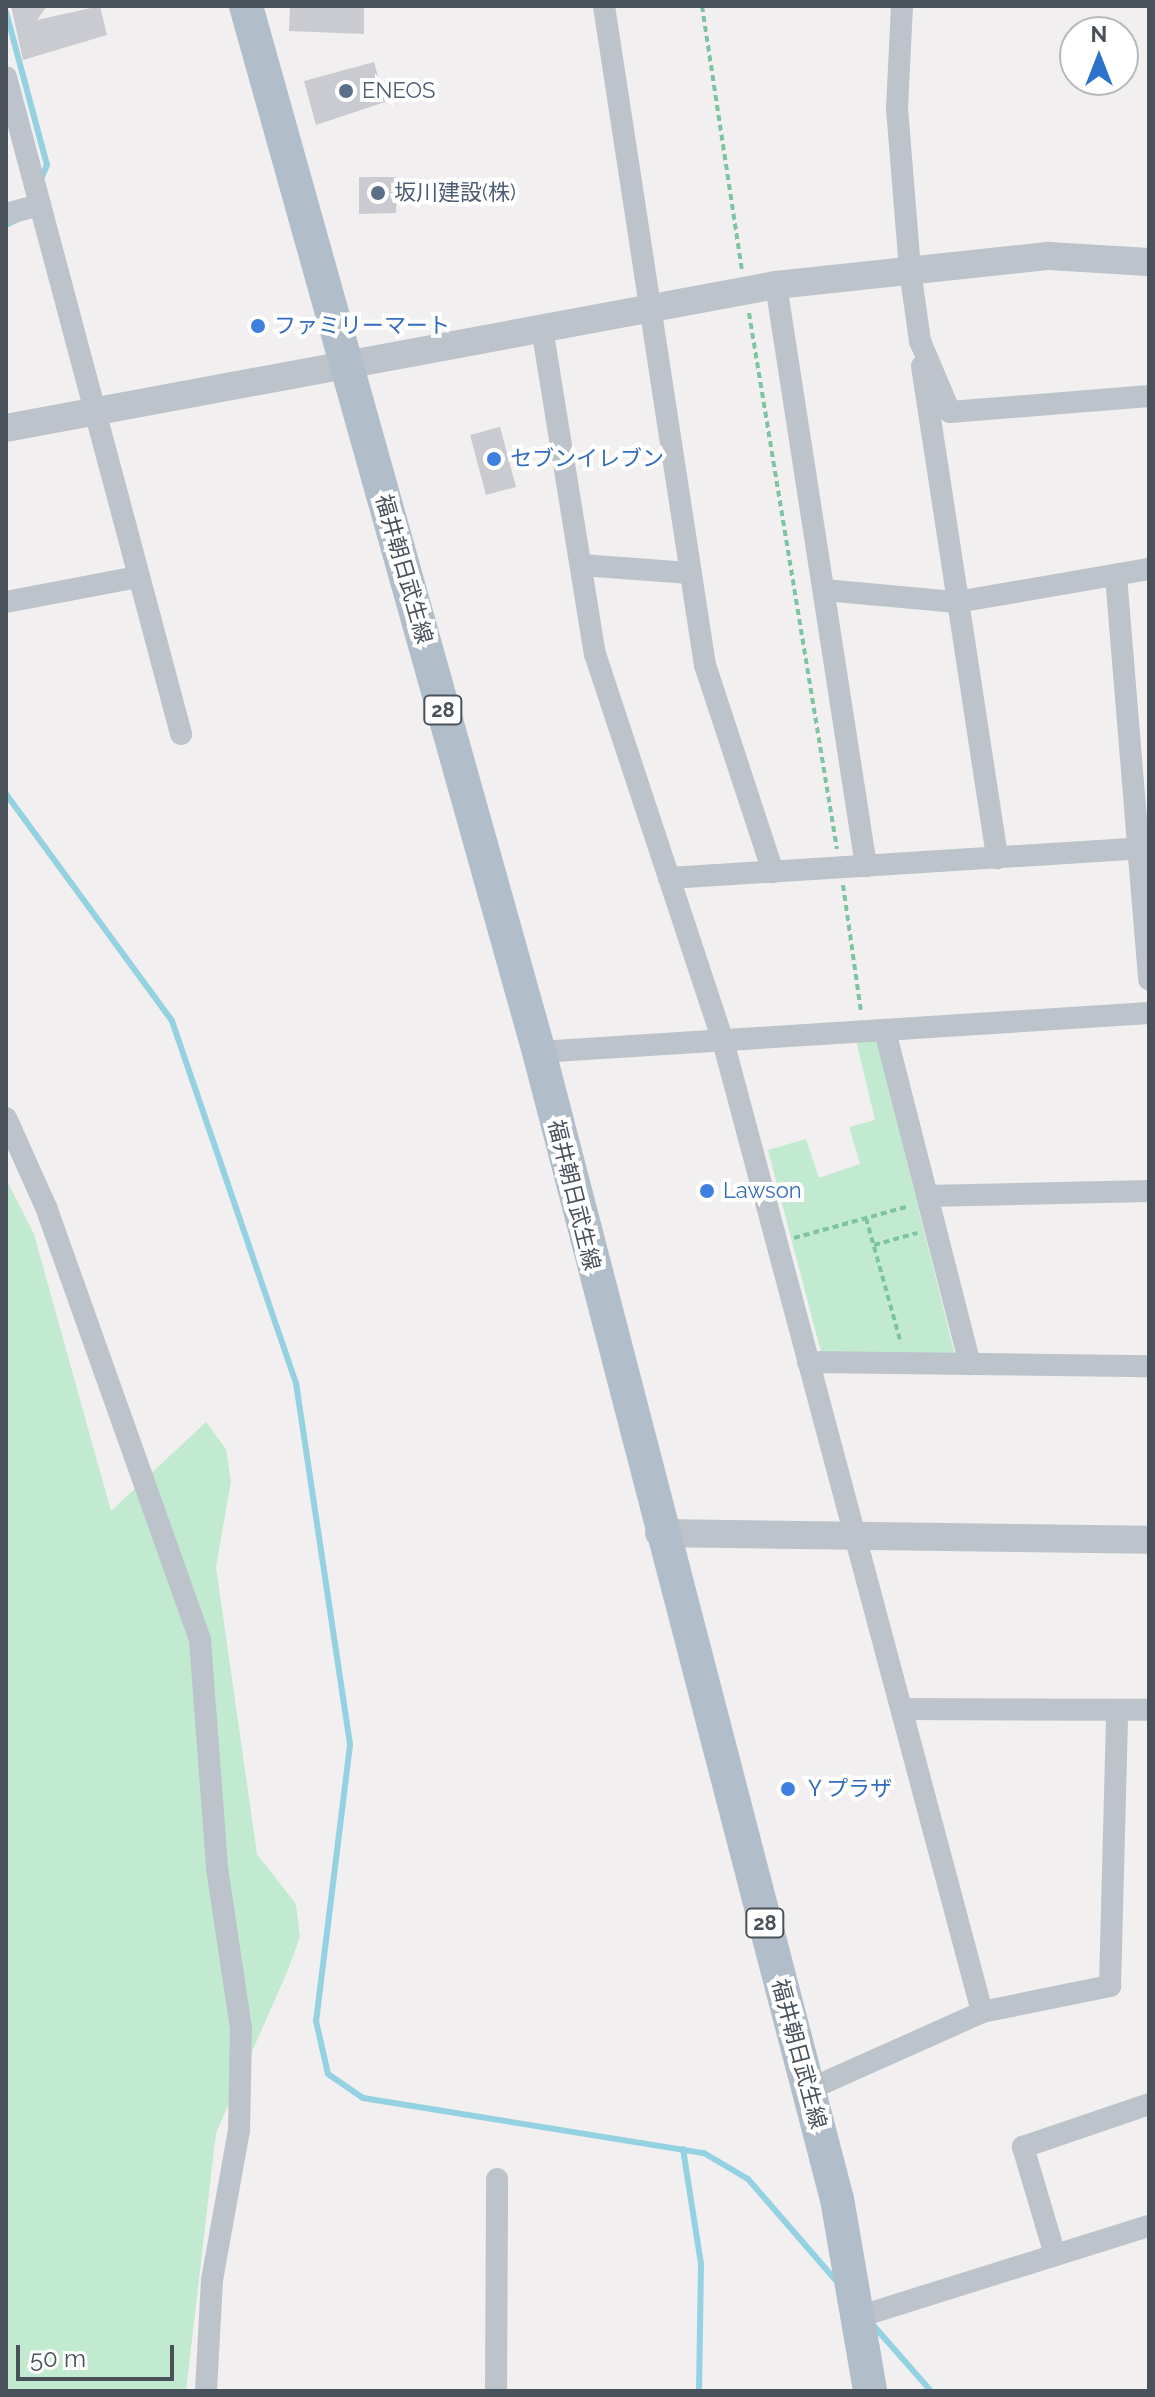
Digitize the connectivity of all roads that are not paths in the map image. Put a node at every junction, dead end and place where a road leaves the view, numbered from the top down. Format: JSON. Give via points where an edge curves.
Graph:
{"nodes":[{"id":1,"x":246,"y":6,"type":"edge"},
{"id":2,"x":604,"y":6,"type":"edge"},
{"id":3,"x":902,"y":6,"type":"edge"},
{"id":4,"x":6,"y":77,"type":"edge"},
{"id":5,"x":40,"y":205,"type":"junction"},
{"id":6,"x":6,"y":214,"type":"edge"},
{"id":7,"x":1149,"y":262,"type":"edge"},
{"id":8,"x":910,"y":270,"type":"junction"},
{"id":9,"x":776,"y":285,"type":"junction"},
{"id":10,"x":649,"y":308,"type":"junction"},
{"id":11,"x":542,"y":328,"type":"junction"},
{"id":12,"x":920,"y":341,"type":"junction"},
{"id":13,"x":347,"y":368,"type":"junction"},
{"id":14,"x":1149,"y":396,"type":"edge"},
{"id":15,"x":98,"y":412,"type":"junction"},
{"id":16,"x":6,"y":428,"type":"edge"},
{"id":17,"x":582,"y":565,"type":"junction"},
{"id":18,"x":1149,"y":569,"type":"edge"},
{"id":19,"x":689,"y":573,"type":"junction"},
{"id":20,"x":1116,"y":576,"type":"junction"},
{"id":21,"x":137,"y":577,"type":"junction"},
{"id":22,"x":824,"y":590,"type":"junction"},
{"id":23,"x":6,"y":602,"type":"edge"},
{"id":24,"x":957,"y":602,"type":"junction"},
{"id":25,"x":181,"y":734,"type":"dead end"},
{"id":26,"x":1143,"y":849,"type":"edge"},
{"id":27,"x":997,"y":858,"type":"junction"},
{"id":28,"x":866,"y":866,"type":"junction"},
{"id":29,"x":773,"y":872,"type":"junction"},
{"id":30,"x":669,"y":878,"type":"junction"},
{"id":31,"x":1149,"y":980,"type":"edge"},
{"id":32,"x":1149,"y":1013,"type":"edge"},
{"id":33,"x":875,"y":1032,"type":"junction"},
{"id":34,"x":723,"y":1041,"type":"junction"},
{"id":35,"x":539,"y":1052,"type":"junction"},
{"id":36,"x":6,"y":1118,"type":"edge"},
{"id":37,"x":1149,"y":1191,"type":"edge"},
{"id":38,"x":919,"y":1201,"type":"junction"},
{"id":39,"x":808,"y":1362,"type":"junction"},
{"id":40,"x":970,"y":1364,"type":"junction"},
{"id":41,"x":1149,"y":1366,"type":"edge"},
{"id":42,"x":659,"y":1533,"type":"junction"},
{"id":43,"x":853,"y":1534,"type":"junction"},
{"id":44,"x":1149,"y":1540,"type":"edge"},
{"id":45,"x":902,"y":1709,"type":"junction"},
{"id":46,"x":1117,"y":1710,"type":"junction"},
{"id":47,"x":1149,"y":1710,"type":"edge"},
{"id":48,"x":982,"y":2012,"type":"junction"},
{"id":49,"x":808,"y":2090,"type":"junction"},
{"id":50,"x":1149,"y":2104,"type":"edge"},
{"id":51,"x":497,"y":2179,"type":"dead end"},
{"id":52,"x":1149,"y":2226,"type":"edge"},
{"id":53,"x":1055,"y":2255,"type":"junction"},
{"id":54,"x":861,"y":2316,"type":"junction"},
{"id":55,"x":206,"y":2391,"type":"edge"},
{"id":56,"x":496,"y":2391,"type":"edge"},
{"id":57,"x":870,"y":2391,"type":"edge"}],
"edges":[{"from":1,"to":13,"type":"main road","name":"福井朝日武生線","number":"28"},
{"from":2,"to":10,"type":"street"},
{"from":3,"to":8,"type":"street","via":[[897,108]]},
{"from":4,"to":5,"type":"street"},
{"from":5,"to":6,"type":"street"},
{"from":5,"to":15,"type":"street"},
{"from":7,"to":8,"type":"street","via":[[1049,256]]},
{"from":8,"to":9,"type":"street"},
{"from":8,"to":12,"type":"street"},
{"from":9,"to":10,"type":"street"},
{"from":9,"to":22,"type":"street"},
{"from":10,"to":11,"type":"street"},
{"from":10,"to":19,"type":"street"},
{"from":11,"to":13,"type":"street"},
{"from":11,"to":17,"type":"street"},
{"from":12,"to":14,"type":"street","via":[[950,412]]},
{"from":12,"to":24,"type":"street"},
{"from":13,"to":15,"type":"street"},
{"from":13,"to":35,"type":"main road","name":"福井朝日武生線","number":"28"},
{"from":15,"to":16,"type":"street"},
{"from":15,"to":21,"type":"street"},
{"from":17,"to":19,"type":"street"},
{"from":17,"to":30,"type":"street","via":[[595,654]]},
{"from":18,"to":20,"type":"street"},
{"from":19,"to":29,"type":"street","via":[[705,665]]},
{"from":20,"to":24,"type":"street"},
{"from":20,"to":26,"type":"street"},
{"from":21,"to":23,"type":"street"},
{"from":21,"to":25,"type":"street"},
{"from":22,"to":24,"type":"street"},
{"from":22,"to":28,"type":"street"},
{"from":24,"to":27,"type":"street"},
{"from":26,"to":27,"type":"street"},
{"from":26,"to":31,"type":"street"},
{"from":27,"to":28,"type":"street"},
{"from":28,"to":29,"type":"street"},
{"from":29,"to":30,"type":"street"},
{"from":30,"to":34,"type":"street"},
{"from":32,"to":33,"type":"street"},
{"from":33,"to":34,"type":"street"},
{"from":33,"to":38,"type":"street"},
{"from":34,"to":35,"type":"street"},
{"from":34,"to":39,"type":"street"},
{"from":35,"to":42,"type":"main road","name":"福井朝日武生線","number":"28"},
{"from":36,"to":55,"type":"street","via":[[46,1207],[200,1640],[217,1868],[241,2028],[239,2130],[212,2280]]},
{"from":37,"to":38,"type":"street"},
{"from":38,"to":40,"type":"street","via":[[935,1228]]},
{"from":39,"to":40,"type":"street"},
{"from":39,"to":43,"type":"street"},
{"from":40,"to":41,"type":"street"},
{"from":42,"to":43,"type":"street"},
{"from":42,"to":49,"type":"main road","name":"福井朝日武生線","number":"28"},
{"from":43,"to":44,"type":"street"},
{"from":43,"to":45,"type":"street"},
{"from":45,"to":46,"type":"street"},
{"from":45,"to":48,"type":"street"},
{"from":46,"to":47,"type":"street"},
{"from":46,"to":48,"type":"street","via":[[1110,1986]]},
{"from":48,"to":49,"type":"street"},
{"from":49,"to":54,"type":"main road","name":"福井朝日武生線","number":"28"},
{"from":50,"to":53,"type":"street","via":[[1023,2147]]},
{"from":51,"to":56,"type":"street"},
{"from":52,"to":53,"type":"street"},
{"from":53,"to":54,"type":"street"},
{"from":54,"to":57,"type":"main road","name":"福井朝日武生線","number":"28"}]}
